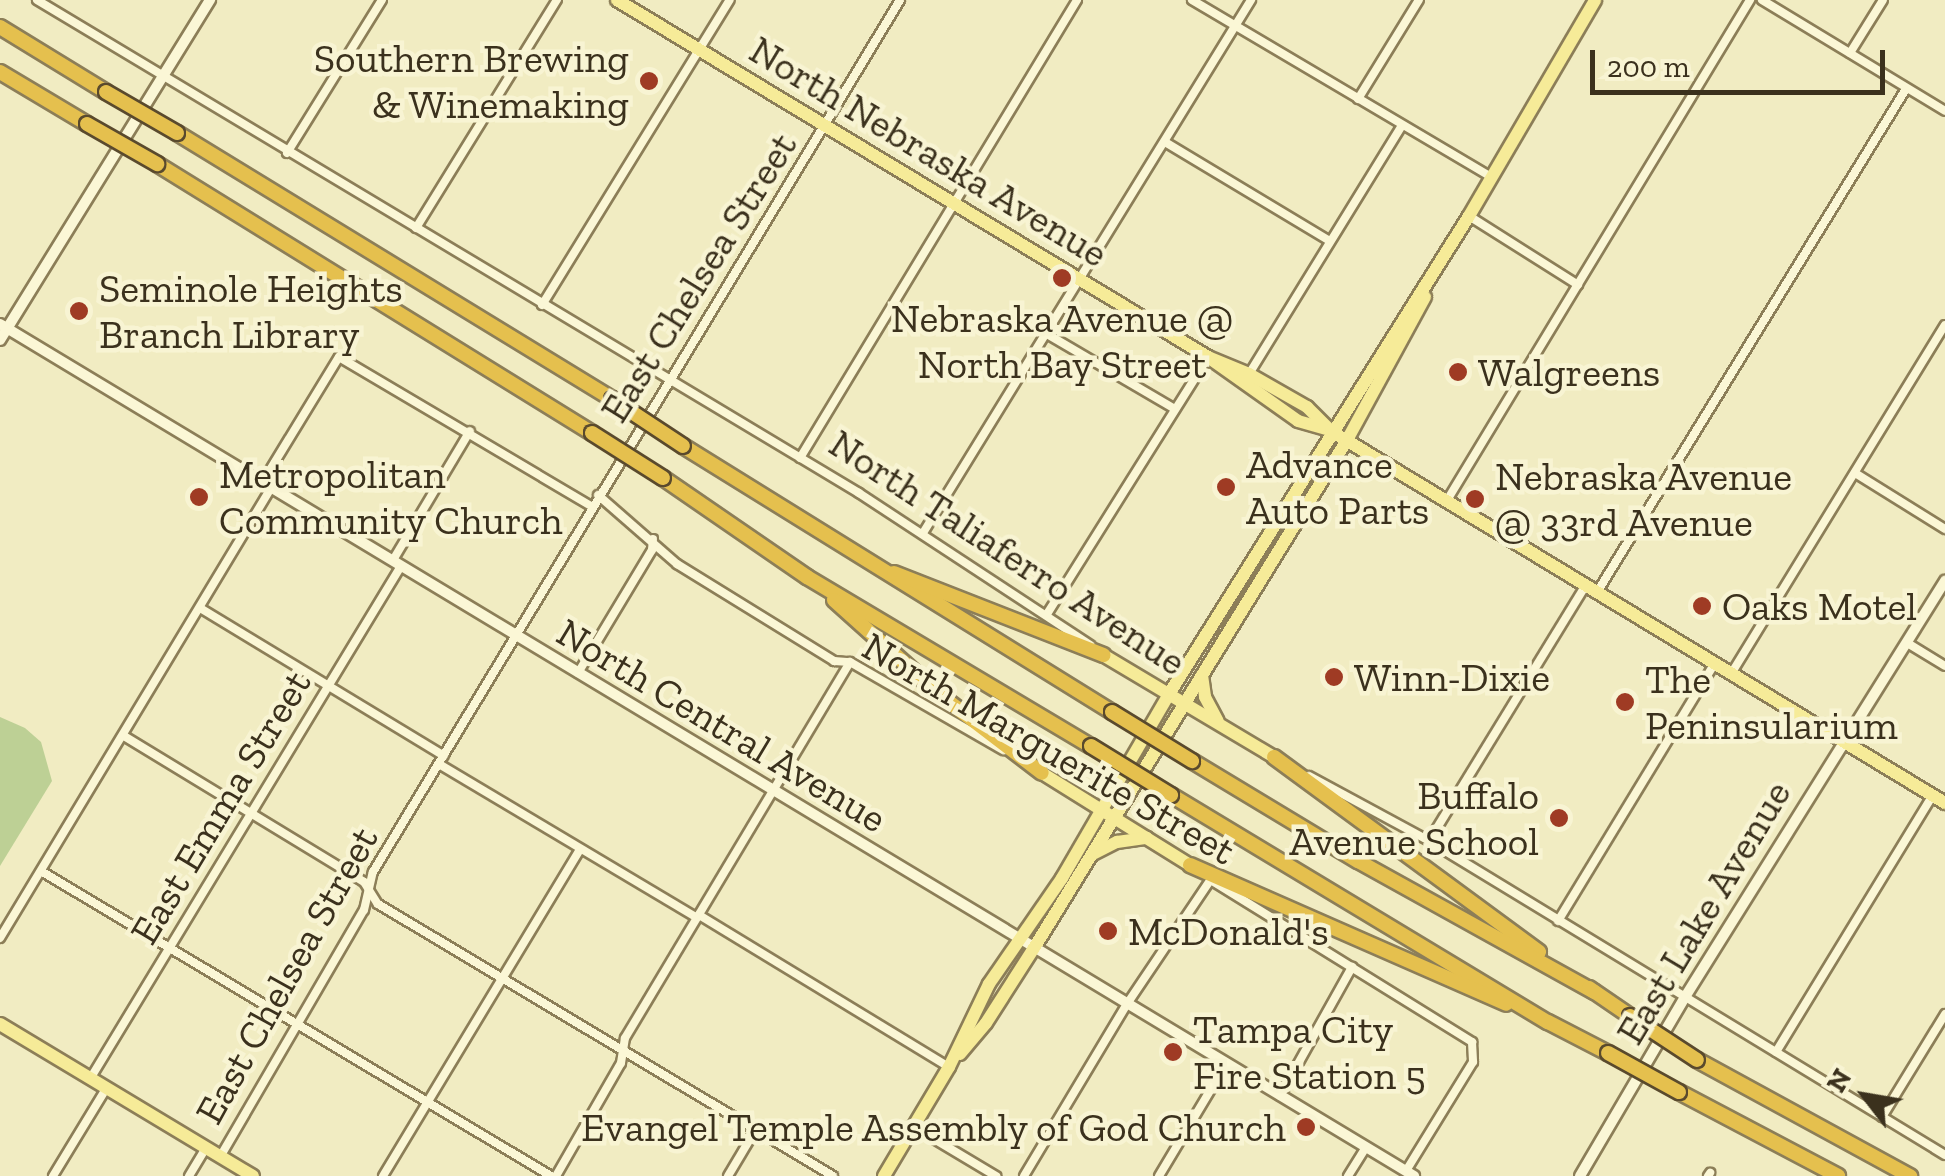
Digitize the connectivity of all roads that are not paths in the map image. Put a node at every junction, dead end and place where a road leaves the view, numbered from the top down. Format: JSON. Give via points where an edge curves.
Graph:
{"nodes":[{"id":1,"x":37,"y":0,"type":"edge"},
{"id":2,"x":60,"y":0,"type":"edge"},
{"id":3,"x":210,"y":0,"type":"edge"},
{"id":4,"x":382,"y":0,"type":"edge"},
{"id":5,"x":557,"y":0,"type":"edge"},
{"id":6,"x":617,"y":0,"type":"edge"},
{"id":7,"x":730,"y":0,"type":"edge"},
{"id":8,"x":900,"y":0,"type":"edge"},
{"id":9,"x":1077,"y":0,"type":"edge"},
{"id":10,"x":1192,"y":0,"type":"edge"},
{"id":11,"x":1251,"y":0,"type":"edge"},
{"id":12,"x":1419,"y":0,"type":"edge"},
{"id":13,"x":1595,"y":0,"type":"edge"},
{"id":14,"x":1750,"y":0,"type":"edge"},
{"id":15,"x":1762,"y":0,"type":"edge"},
{"id":16,"x":1883,"y":0,"type":"edge"},
{"id":17,"x":58,"y":13,"type":"junction"},
{"id":18,"x":1235,"y":26,"type":"junction"},
{"id":19,"x":0,"y":27,"type":"edge"},
{"id":20,"x":700,"y":50,"type":"junction"},
{"id":21,"x":1850,"y":54,"type":"junction"},
{"id":22,"x":0,"y":72,"type":"edge"},
{"id":23,"x":162,"y":78,"type":"junction"},
{"id":24,"x":1906,"y":88,"type":"junction"},
{"id":25,"x":1358,"y":99,"type":"junction"},
{"id":26,"x":1945,"y":111,"type":"edge"},
{"id":27,"x":1402,"y":125,"type":"junction"},
{"id":28,"x":826,"y":128,"type":"junction"},
{"id":29,"x":1164,"y":142,"type":"junction"},
{"id":30,"x":287,"y":153,"type":"junction"},
{"id":31,"x":1491,"y":177,"type":"junction"},
{"id":32,"x":954,"y":204,"type":"junction"},
{"id":33,"x":1469,"y":216,"type":"junction"},
{"id":34,"x":416,"y":228,"type":"junction"},
{"id":35,"x":1330,"y":241,"type":"junction"},
{"id":36,"x":1450,"y":245,"type":"junction"},
{"id":37,"x":1080,"y":280,"type":"junction"},
{"id":38,"x":1578,"y":284,"type":"junction"},
{"id":39,"x":542,"y":305,"type":"junction"},
{"id":40,"x":1945,"y":325,"type":"edge"},
{"id":41,"x":4,"y":326,"type":"edge"},
{"id":42,"x":1047,"y":334,"type":"junction"},
{"id":43,"x":0,"y":340,"type":"edge"},
{"id":44,"x":1208,"y":357,"type":"junction"},
{"id":45,"x":1249,"y":374,"type":"junction"},
{"id":46,"x":670,"y":381,"type":"junction"},
{"id":47,"x":1175,"y":409,"type":"junction"},
{"id":48,"x":470,"y":431,"type":"junction"},
{"id":49,"x":1332,"y":431,"type":"junction"},
{"id":50,"x":1347,"y":440,"type":"junction"},
{"id":51,"x":800,"y":458,"type":"junction"},
{"id":52,"x":1855,"y":473,"type":"junction"},
{"id":53,"x":266,"y":486,"type":"junction"},
{"id":54,"x":598,"y":495,"type":"junction"},
{"id":55,"x":1446,"y":502,"type":"junction"},
{"id":56,"x":591,"y":506,"type":"junction"},
{"id":57,"x":1945,"y":529,"type":"edge"},
{"id":58,"x":923,"y":533,"type":"junction"},
{"id":59,"x":652,"y":539,"type":"junction"},
{"id":60,"x":644,"y":562,"type":"junction"},
{"id":61,"x":397,"y":563,"type":"junction"},
{"id":62,"x":676,"y":564,"type":"junction"},
{"id":63,"x":871,"y":565,"type":"junction"},
{"id":64,"x":808,"y":576,"type":"junction"},
{"id":65,"x":1945,"y":581,"type":"edge"},
{"id":66,"x":1590,"y":590,"type":"junction"},
{"id":67,"x":200,"y":608,"type":"junction"},
{"id":68,"x":1047,"y":614,"type":"junction"},
{"id":69,"x":517,"y":636,"type":"junction"},
{"id":70,"x":1908,"y":644,"type":"junction"},
{"id":71,"x":1103,"y":654,"type":"junction"},
{"id":72,"x":850,"y":662,"type":"junction"},
{"id":73,"x":1714,"y":664,"type":"junction"},
{"id":74,"x":1945,"y":666,"type":"edge"},
{"id":75,"x":578,"y":673,"type":"junction"},
{"id":76,"x":1202,"y":673,"type":"junction"},
{"id":77,"x":1731,"y":674,"type":"junction"},
{"id":78,"x":330,"y":684,"type":"junction"},
{"id":79,"x":1168,"y":694,"type":"junction"},
{"id":80,"x":1183,"y":702,"type":"junction"},
{"id":81,"x":1220,"y":723,"type":"junction"},
{"id":82,"x":124,"y":736,"type":"junction"},
{"id":83,"x":1845,"y":742,"type":"junction"},
{"id":84,"x":1274,"y":756,"type":"junction"},
{"id":85,"x":442,"y":760,"type":"junction"},
{"id":86,"x":1042,"y":773,"type":"junction"},
{"id":87,"x":773,"y":790,"type":"junction"},
{"id":88,"x":1939,"y":799,"type":"edge"},
{"id":89,"x":1108,"y":813,"type":"junction"},
{"id":90,"x":252,"y":814,"type":"junction"},
{"id":91,"x":1147,"y":838,"type":"junction"},
{"id":92,"x":1428,"y":842,"type":"junction"},
{"id":93,"x":580,"y":849,"type":"junction"},
{"id":94,"x":1091,"y":855,"type":"junction"},
{"id":95,"x":1190,"y":865,"type":"junction"},
{"id":96,"x":40,"y":871,"type":"junction"},
{"id":97,"x":1210,"y":879,"type":"junction"},
{"id":98,"x":368,"y":892,"type":"junction"},
{"id":99,"x":698,"y":916,"type":"junction"},
{"id":100,"x":1558,"y":921,"type":"junction"},
{"id":101,"x":0,"y":938,"type":"edge"},
{"id":102,"x":1018,"y":938,"type":"junction"},
{"id":103,"x":170,"y":948,"type":"junction"},
{"id":104,"x":1034,"y":948,"type":"junction"},
{"id":105,"x":1352,"y":967,"type":"junction"},
{"id":106,"x":502,"y":978,"type":"junction"},
{"id":107,"x":1594,"y":992,"type":"junction"},
{"id":108,"x":1685,"y":997,"type":"junction"},
{"id":109,"x":1127,"y":1004,"type":"junction"},
{"id":110,"x":1945,"y":1014,"type":"edge"},
{"id":111,"x":1548,"y":1022,"type":"junction"},
{"id":112,"x":297,"y":1026,"type":"junction"},
{"id":113,"x":1,"y":1027,"type":"edge"},
{"id":114,"x":626,"y":1052,"type":"junction"},
{"id":115,"x":1776,"y":1052,"type":"junction"},
{"id":116,"x":1226,"y":1064,"type":"junction"},
{"id":117,"x":949,"y":1067,"type":"junction"},
{"id":118,"x":90,"y":1079,"type":"junction"},
{"id":119,"x":106,"y":1089,"type":"junction"},
{"id":120,"x":1280,"y":1096,"type":"junction"},
{"id":121,"x":428,"y":1102,"type":"junction"},
{"id":122,"x":1882,"y":1118,"type":"junction"},
{"id":123,"x":913,"y":1127,"type":"junction"},
{"id":124,"x":756,"y":1128,"type":"junction"},
{"id":125,"x":1366,"y":1147,"type":"junction"},
{"id":126,"x":206,"y":1148,"type":"junction"},
{"id":127,"x":1945,"y":1156,"type":"edge"},
{"id":128,"x":220,"y":1157,"type":"junction"},
{"id":129,"x":1161,"y":1173,"type":"edge"},
{"id":130,"x":1410,"y":1173,"type":"edge"},
{"id":131,"x":53,"y":1176,"type":"edge"},
{"id":132,"x":190,"y":1176,"type":"edge"},
{"id":133,"x":253,"y":1176,"type":"edge"},
{"id":134,"x":383,"y":1176,"type":"edge"},
{"id":135,"x":553,"y":1176,"type":"edge"},
{"id":136,"x":728,"y":1176,"type":"edge"},
{"id":137,"x":834,"y":1176,"type":"edge"},
{"id":138,"x":884,"y":1176,"type":"edge"},
{"id":139,"x":996,"y":1176,"type":"edge"},
{"id":140,"x":1024,"y":1176,"type":"edge"},
{"id":141,"x":1173,"y":1176,"type":"edge"},
{"id":142,"x":1348,"y":1176,"type":"edge"},
{"id":143,"x":1580,"y":1176,"type":"edge"},
{"id":144,"x":1838,"y":1176,"type":"edge"},
{"id":145,"x":1910,"y":1176,"type":"edge"}],
"edges":[{"from":1,"to":17,"type":"street","name":"North Taliaferro Avenue"},
{"from":2,"to":17,"type":"street"},
{"from":3,"to":23,"type":"street"},
{"from":4,"to":30,"type":"street"},
{"from":5,"to":34,"type":"street"},
{"from":6,"to":20,"type":"main road","name":"North Nebraska Avenue"},
{"from":7,"to":20,"type":"street"},
{"from":8,"to":28,"type":"street","name":"East Chelsea Street"},
{"from":9,"to":32,"type":"street"},
{"from":10,"to":18,"type":"street"},
{"from":11,"to":18,"type":"street"},
{"from":12,"to":25,"type":"street"},
{"from":13,"to":31,"type":"main road"},
{"from":14,"to":38,"type":"street"},
{"from":15,"to":21,"type":"street"},
{"from":16,"to":21,"type":"street"},
{"from":17,"to":23,"type":"street","name":"North Taliaferro Avenue"},
{"from":18,"to":25,"type":"street"},
{"from":18,"to":29,"type":"street"},
{"from":19,"to":63,"type":"highway","bridge":true},
{"from":20,"to":28,"type":"main road","name":"North Nebraska Avenue"},
{"from":20,"to":39,"type":"street"},
{"from":21,"to":24,"type":"street"},
{"from":22,"to":64,"type":"highway","bridge":true,"via":[[592,433]]},
{"from":23,"to":30,"type":"street","name":"North Taliaferro Avenue"},
{"from":23,"to":41,"type":"street"},
{"from":24,"to":26,"type":"street"},
{"from":24,"to":66,"type":"street"},
{"from":25,"to":27,"type":"street"},
{"from":27,"to":31,"type":"street"},
{"from":27,"to":35,"type":"street"},
{"from":28,"to":32,"type":"main road","name":"North Nebraska Avenue"},
{"from":28,"to":46,"type":"street","name":"East Chelsea Street"},
{"from":29,"to":35,"type":"street"},
{"from":29,"to":37,"type":"street"},
{"from":30,"to":34,"type":"street","name":"North Taliaferro Avenue"},
{"from":31,"to":33,"type":"main road"},
{"from":32,"to":37,"type":"main road","name":"North Nebraska Avenue"},
{"from":32,"to":51,"type":"street"},
{"from":33,"to":36,"type":"main road"},
{"from":33,"to":38,"type":"street"},
{"from":34,"to":39,"type":"street","name":"North Taliaferro Avenue"},
{"from":35,"to":45,"type":"street"},
{"from":36,"to":49,"type":"main road"},
{"from":36,"to":50,"type":"main road"},
{"from":37,"to":42,"type":"street"},
{"from":37,"to":44,"type":"main road","name":"North Nebraska Avenue"},
{"from":38,"to":55,"type":"street"},
{"from":39,"to":46,"type":"street","name":"North Taliaferro Avenue"},
{"from":40,"to":52,"type":"street"},
{"from":41,"to":43,"type":"street"},
{"from":41,"to":53,"type":"street","name":"North Central Avenue"},
{"from":42,"to":47,"type":"street"},
{"from":42,"to":58,"type":"street"},
{"from":44,"to":45,"type":"main road","name":"North Nebraska Avenue"},
{"from":44,"to":47,"type":"street"},
{"from":44,"to":49,"type":"main road","name":"North Nebraska Avenue","via":[[1298,421]]},
{"from":45,"to":49,"type":"main road","name":"North Nebraska Avenue","via":[[1306,406]]},
{"from":46,"to":51,"type":"street","name":"North Taliaferro Avenue"},
{"from":46,"to":54,"type":"street","name":"East Chelsea Street"},
{"from":47,"to":68,"type":"street"},
{"from":48,"to":53,"type":"street","via":[[339,357]]},
{"from":48,"to":56,"type":"street"},
{"from":48,"to":61,"type":"street","name":"East Emma Street"},
{"from":49,"to":50,"type":"main road","name":"North Nebraska Avenue"},
{"from":49,"to":79,"type":"main road"},
{"from":50,"to":55,"type":"main road","name":"North Nebraska Avenue"},
{"from":50,"to":76,"type":"main road"},
{"from":51,"to":58,"type":"street","name":"North Taliaferro Avenue"},
{"from":52,"to":57,"type":"street"},
{"from":52,"to":77,"type":"street"},
{"from":53,"to":61,"type":"street","name":"North Central Avenue"},
{"from":53,"to":67,"type":"street"},
{"from":54,"to":56,"type":"street","name":"East Chelsea Street"},
{"from":54,"to":59,"type":"street","name":"North Marguerite Street"},
{"from":55,"to":66,"type":"main road","name":"North Nebraska Avenue"},
{"from":56,"to":69,"type":"street","name":"East Chelsea Street"},
{"from":58,"to":68,"type":"street","name":"North Taliaferro Avenue"},
{"from":59,"to":60,"type":"street"},
{"from":59,"to":62,"type":"street","name":"North Marguerite Street"},
{"from":60,"to":62,"type":"street"},
{"from":60,"to":75,"type":"street"},
{"from":61,"to":69,"type":"street","name":"North Central Avenue"},
{"from":61,"to":78,"type":"street","name":"East Emma Street"},
{"from":62,"to":72,"type":"street","name":"North Marguerite Street","via":[[834,661]]},
{"from":63,"to":71,"type":"highway"},
{"from":63,"to":107,"type":"highway","bridge":true,"via":[[1358,861]]},
{"from":64,"to":86,"type":"highway","via":[[940,695]]},
{"from":64,"to":111,"type":"highway","bridge":true},
{"from":65,"to":70,"type":"street","name":"East Lake Avenue"},
{"from":66,"to":73,"type":"main road","name":"North Nebraska Avenue"},
{"from":66,"to":92,"type":"street"},
{"from":67,"to":78,"type":"street"},
{"from":67,"to":82,"type":"street"},
{"from":68,"to":71,"type":"street","name":"North Taliaferro Avenue"},
{"from":69,"to":75,"type":"street","name":"North Central Avenue"},
{"from":69,"to":85,"type":"street","name":"East Chelsea Street"},
{"from":70,"to":74,"type":"street"},
{"from":70,"to":83,"type":"street","name":"East Lake Avenue"},
{"from":71,"to":79,"type":"main road","name":"North Taliaferro Avenue"},
{"from":72,"to":86,"type":"street","name":"North Marguerite Street"},
{"from":72,"to":87,"type":"street"},
{"from":73,"to":77,"type":"main road","name":"North Nebraska Avenue"},
{"from":73,"to":100,"type":"street"},
{"from":75,"to":87,"type":"street","name":"North Central Avenue"},
{"from":76,"to":80,"type":"main road"},
{"from":76,"to":81,"type":"main road","via":[[1205,698]]},
{"from":77,"to":83,"type":"main road","name":"North Nebraska Avenue"},
{"from":78,"to":85,"type":"street"},
{"from":78,"to":90,"type":"street","name":"East Emma Street"},
{"from":79,"to":80,"type":"main road","name":"North Taliaferro Avenue"},
{"from":79,"to":89,"type":"main road"},
{"from":80,"to":81,"type":"main road","name":"North Taliaferro Avenue"},
{"from":80,"to":89,"type":"main road"},
{"from":81,"to":84,"type":"main road","name":"North Taliaferro Avenue"},
{"from":82,"to":90,"type":"street"},
{"from":82,"to":96,"type":"street"},
{"from":83,"to":88,"type":"main road","name":"North Nebraska Avenue"},
{"from":83,"to":108,"type":"street","name":"East Lake Avenue"},
{"from":84,"to":92,"type":"street","name":"North Taliaferro Avenue"},
{"from":84,"to":107,"type":"highway"},
{"from":85,"to":93,"type":"street"},
{"from":85,"to":98,"type":"street","name":"East Chelsea Street","via":[[373,872]]},
{"from":86,"to":89,"type":"main road","name":"North Marguerite Street"},
{"from":87,"to":99,"type":"street"},
{"from":87,"to":102,"type":"street","name":"North Central Avenue"},
{"from":88,"to":115,"type":"street"},
{"from":89,"to":91,"type":"main road","name":"North Marguerite Street"},
{"from":89,"to":94,"type":"main road"},
{"from":89,"to":102,"type":"main road"},
{"from":90,"to":98,"type":"street","via":[[364,882]]},
{"from":90,"to":103,"type":"street","name":"East Emma Street"},
{"from":91,"to":94,"type":"main road"},
{"from":91,"to":95,"type":"main road","name":"North Marguerite Street"},
{"from":92,"to":100,"type":"street","name":"North Taliaferro Avenue"},
{"from":93,"to":99,"type":"street"},
{"from":93,"to":106,"type":"street"},
{"from":94,"to":104,"type":"main road"},
{"from":95,"to":97,"type":"street","name":"North Marguerite Street"},
{"from":95,"to":111,"type":"highway"},
{"from":96,"to":101,"type":"street"},
{"from":96,"to":103,"type":"street"},
{"from":97,"to":105,"type":"street","name":"North Marguerite Street"},
{"from":97,"to":109,"type":"street"},
{"from":98,"to":106,"type":"street"},
{"from":98,"to":112,"type":"street","name":"East Chelsea Street"},
{"from":99,"to":114,"type":"street","via":[[624,1038]]},
{"from":99,"to":117,"type":"street"},
{"from":100,"to":108,"type":"street","name":"North Taliaferro Avenue"},
{"from":102,"to":104,"type":"street","name":"North Central Avenue"},
{"from":102,"to":117,"type":"main road"},
{"from":103,"to":112,"type":"street"},
{"from":103,"to":118,"type":"street","name":"East Emma Street"},
{"from":104,"to":109,"type":"street","name":"North Central Avenue"},
{"from":104,"to":117,"type":"main road"},
{"from":105,"to":120,"type":"street"},
{"from":105,"to":130,"type":"street","name":"North Marguerite Street","via":[[1474,1048],[1473,1062]]},
{"from":106,"to":114,"type":"street"},
{"from":106,"to":121,"type":"street"},
{"from":107,"to":145,"type":"highway","bridge":true,"via":[[1697,1060]]},
{"from":108,"to":115,"type":"street","name":"North Taliaferro Avenue"},
{"from":108,"to":143,"type":"street","name":"East Lake Avenue"},
{"from":109,"to":116,"type":"street","name":"North Central Avenue"},
{"from":109,"to":140,"type":"street"},
{"from":110,"to":122,"type":"street"},
{"from":111,"to":144,"type":"highway","bridge":true},
{"from":112,"to":121,"type":"street"},
{"from":112,"to":128,"type":"street","name":"East Chelsea Street"},
{"from":113,"to":118,"type":"main road"},
{"from":114,"to":124,"type":"street"},
{"from":114,"to":135,"type":"street"},
{"from":115,"to":122,"type":"street","name":"North Taliaferro Avenue"},
{"from":116,"to":120,"type":"street","name":"North Central Avenue"},
{"from":116,"to":129,"type":"street"},
{"from":117,"to":123,"type":"main road"},
{"from":118,"to":119,"type":"main road"},
{"from":119,"to":126,"type":"main road"},
{"from":119,"to":131,"type":"street"},
{"from":120,"to":125,"type":"street","name":"North Central Avenue"},
{"from":121,"to":134,"type":"street"},
{"from":121,"to":135,"type":"street"},
{"from":122,"to":127,"type":"street","name":"North Taliaferro Avenue"},
{"from":123,"to":138,"type":"main road"},
{"from":123,"to":139,"type":"street"},
{"from":124,"to":136,"type":"street"},
{"from":124,"to":137,"type":"street"},
{"from":125,"to":130,"type":"street","name":"North Central Avenue"},
{"from":125,"to":142,"type":"street"},
{"from":126,"to":128,"type":"main road"},
{"from":126,"to":132,"type":"street"},
{"from":128,"to":133,"type":"main road"},
{"from":129,"to":141,"type":"street"}]}
